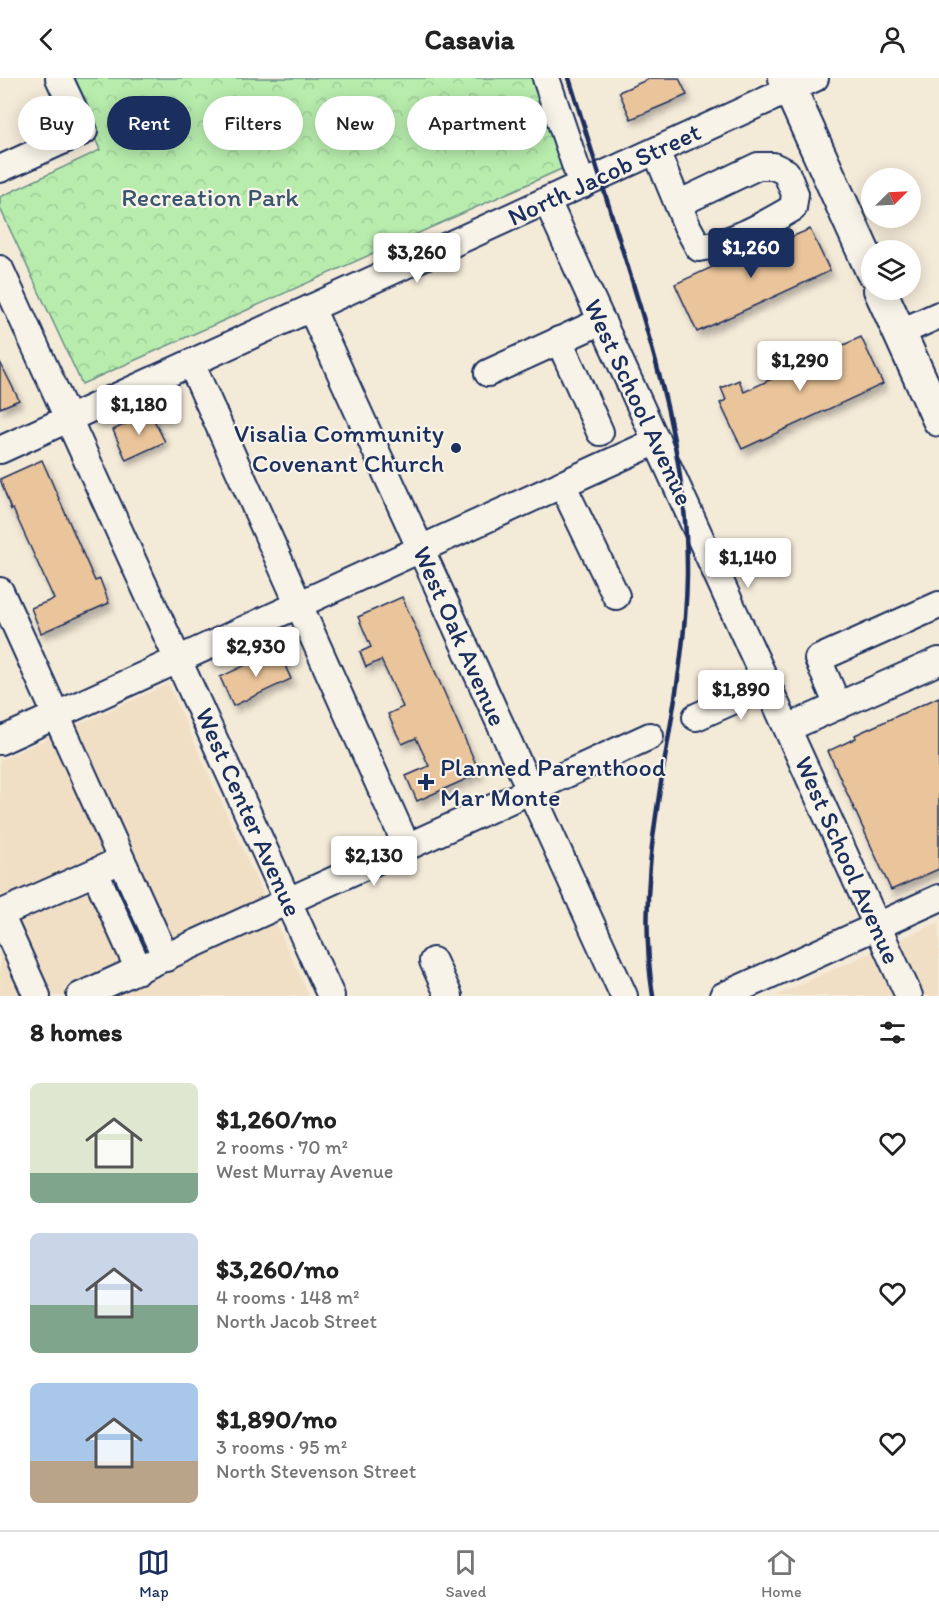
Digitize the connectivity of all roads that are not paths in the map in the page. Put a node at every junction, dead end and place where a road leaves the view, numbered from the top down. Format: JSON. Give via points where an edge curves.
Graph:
{"nodes":[{"id":1,"x":59,"y":78,"type":"edge"},
{"id":2,"x":546,"y":78,"type":"edge"},
{"id":3,"x":797,"y":82,"type":"edge"},
{"id":4,"x":656,"y":151,"type":"junction"},
{"id":5,"x":0,"y":169,"type":"edge"},
{"id":6,"x":582,"y":185,"type":"junction"},
{"id":7,"x":547,"y":201,"type":"junction"},
{"id":8,"x":678,"y":204,"type":"dead end"},
{"id":9,"x":861,"y":243,"type":"edge"},
{"id":10,"x":0,"y":269,"type":"edge"},
{"id":11,"x":885,"y":300,"type":"edge"},
{"id":12,"x":310,"y":308,"type":"junction"},
{"id":13,"x":939,"y":315,"type":"edge"},
{"id":14,"x":602,"y":321,"type":"junction"},
{"id":15,"x":900,"y":333,"type":"junction"},
{"id":16,"x":559,"y":340,"type":"junction"},
{"id":17,"x":190,"y":363,"type":"junction"},
{"id":18,"x":488,"y":373,"type":"dead end"},
{"id":19,"x":67,"y":419,"type":"junction"},
{"id":20,"x":939,"y":420,"type":"edge"},
{"id":21,"x":600,"y":432,"type":"dead end"},
{"id":22,"x":657,"y":441,"type":"junction"},
{"id":23,"x":0,"y":450,"type":"edge"},
{"id":24,"x":562,"y":484,"type":"junction"},
{"id":25,"x":420,"y":548,"type":"junction"},
{"id":26,"x":0,"y":591,"type":"edge"},
{"id":27,"x":616,"y":596,"type":"dead end"},
{"id":28,"x":298,"y":603,"type":"junction"},
{"id":29,"x":939,"y":605,"type":"edge"},
{"id":30,"x":179,"y":658,"type":"junction"},
{"id":31,"x":939,"y":661,"type":"edge"},
{"id":32,"x":768,"y":685,"type":"junction"},
{"id":33,"x":838,"y":706,"type":"junction"},
{"id":34,"x":56,"y":716,"type":"junction"},
{"id":35,"x":696,"y":717,"type":"dead end"},
{"id":36,"x":788,"y":728,"type":"junction"},
{"id":37,"x":650,"y":736,"type":"dead end"},
{"id":38,"x":0,"y":741,"type":"edge"},
{"id":39,"x":530,"y":790,"type":"junction"},
{"id":40,"x":407,"y":848,"type":"junction"},
{"id":41,"x":121,"y":860,"type":"junction"},
{"id":42,"x":95,"y":872,"type":"junction"},
{"id":43,"x":939,"y":898,"type":"edge"},
{"id":44,"x":289,"y":901,"type":"junction"},
{"id":45,"x":0,"y":914,"type":"edge"},
{"id":46,"x":878,"y":926,"type":"junction"},
{"id":47,"x":166,"y":957,"type":"junction"},
{"id":48,"x":434,"y":961,"type":"dead end"},
{"id":49,"x":139,"y":970,"type":"junction"},
{"id":50,"x":37,"y":996,"type":"edge"},
{"id":51,"x":80,"y":996,"type":"edge"},
{"id":52,"x":332,"y":996,"type":"edge"},
{"id":53,"x":449,"y":996,"type":"edge"},
{"id":54,"x":624,"y":996,"type":"edge"},
{"id":55,"x":723,"y":996,"type":"edge"},
{"id":56,"x":909,"y":996,"type":"edge"}],
"edges":[{"from":1,"to":5,"type":"street","via":[[84,131]]},
{"from":2,"to":6,"type":"street"},
{"from":3,"to":4,"type":"street","name":"North Jacob Street"},
{"from":3,"to":9,"type":"main road"},
{"from":4,"to":6,"type":"street","name":"North Jacob Street"},
{"from":4,"to":8,"type":"street"},
{"from":6,"to":7,"type":"street","name":"North Jacob Street"},
{"from":7,"to":12,"type":"street","name":"North Jacob Street"},
{"from":7,"to":14,"type":"street","name":"West School Avenue"},
{"from":10,"to":19,"type":"street","name":"West Center Avenue"},
{"from":11,"to":15,"type":"main road"},
{"from":12,"to":17,"type":"street","name":"North Jacob Street"},
{"from":12,"to":25,"type":"street","name":"West Oak Avenue"},
{"from":13,"to":15,"type":"street"},
{"from":14,"to":16,"type":"street"},
{"from":14,"to":22,"type":"street","name":"West School Avenue"},
{"from":15,"to":20,"type":"main road"},
{"from":16,"to":18,"type":"street"},
{"from":16,"to":21,"type":"street"},
{"from":17,"to":19,"type":"street","name":"North Jacob Street"},
{"from":17,"to":28,"type":"street"},
{"from":19,"to":23,"type":"street","name":"North Jacob Street"},
{"from":19,"to":30,"type":"street","name":"West Center Avenue"},
{"from":22,"to":24,"type":"street"},
{"from":22,"to":32,"type":"street","name":"West School Avenue"},
{"from":24,"to":25,"type":"street"},
{"from":24,"to":27,"type":"street"},
{"from":25,"to":28,"type":"street"},
{"from":25,"to":39,"type":"street","name":"West Oak Avenue"},
{"from":26,"to":34,"type":"street"},
{"from":28,"to":30,"type":"street"},
{"from":28,"to":40,"type":"street"},
{"from":29,"to":33,"type":"street","via":[[818,659]]},
{"from":30,"to":34,"type":"street"},
{"from":30,"to":44,"type":"street","name":"West Center Avenue"},
{"from":31,"to":33,"type":"street"},
{"from":32,"to":35,"type":"street"},
{"from":32,"to":36,"type":"street","name":"West School Avenue"},
{"from":33,"to":36,"type":"street"},
{"from":34,"to":38,"type":"street"},
{"from":34,"to":41,"type":"street"},
{"from":36,"to":46,"type":"street","name":"West School Avenue"},
{"from":37,"to":39,"type":"street"},
{"from":39,"to":40,"type":"street"},
{"from":39,"to":54,"type":"street","name":"West Oak Avenue"},
{"from":40,"to":44,"type":"street"},
{"from":41,"to":42,"type":"street"},
{"from":41,"to":47,"type":"street"},
{"from":42,"to":45,"type":"street"},
{"from":42,"to":49,"type":"street"},
{"from":43,"to":46,"type":"street"},
{"from":44,"to":47,"type":"street"},
{"from":44,"to":52,"type":"street","name":"West Center Avenue"},
{"from":45,"to":50,"type":"street"},
{"from":46,"to":55,"type":"street"},
{"from":46,"to":56,"type":"street","name":"West School Avenue"},
{"from":47,"to":49,"type":"street"},
{"from":48,"to":53,"type":"street"},
{"from":49,"to":51,"type":"street"}]}
